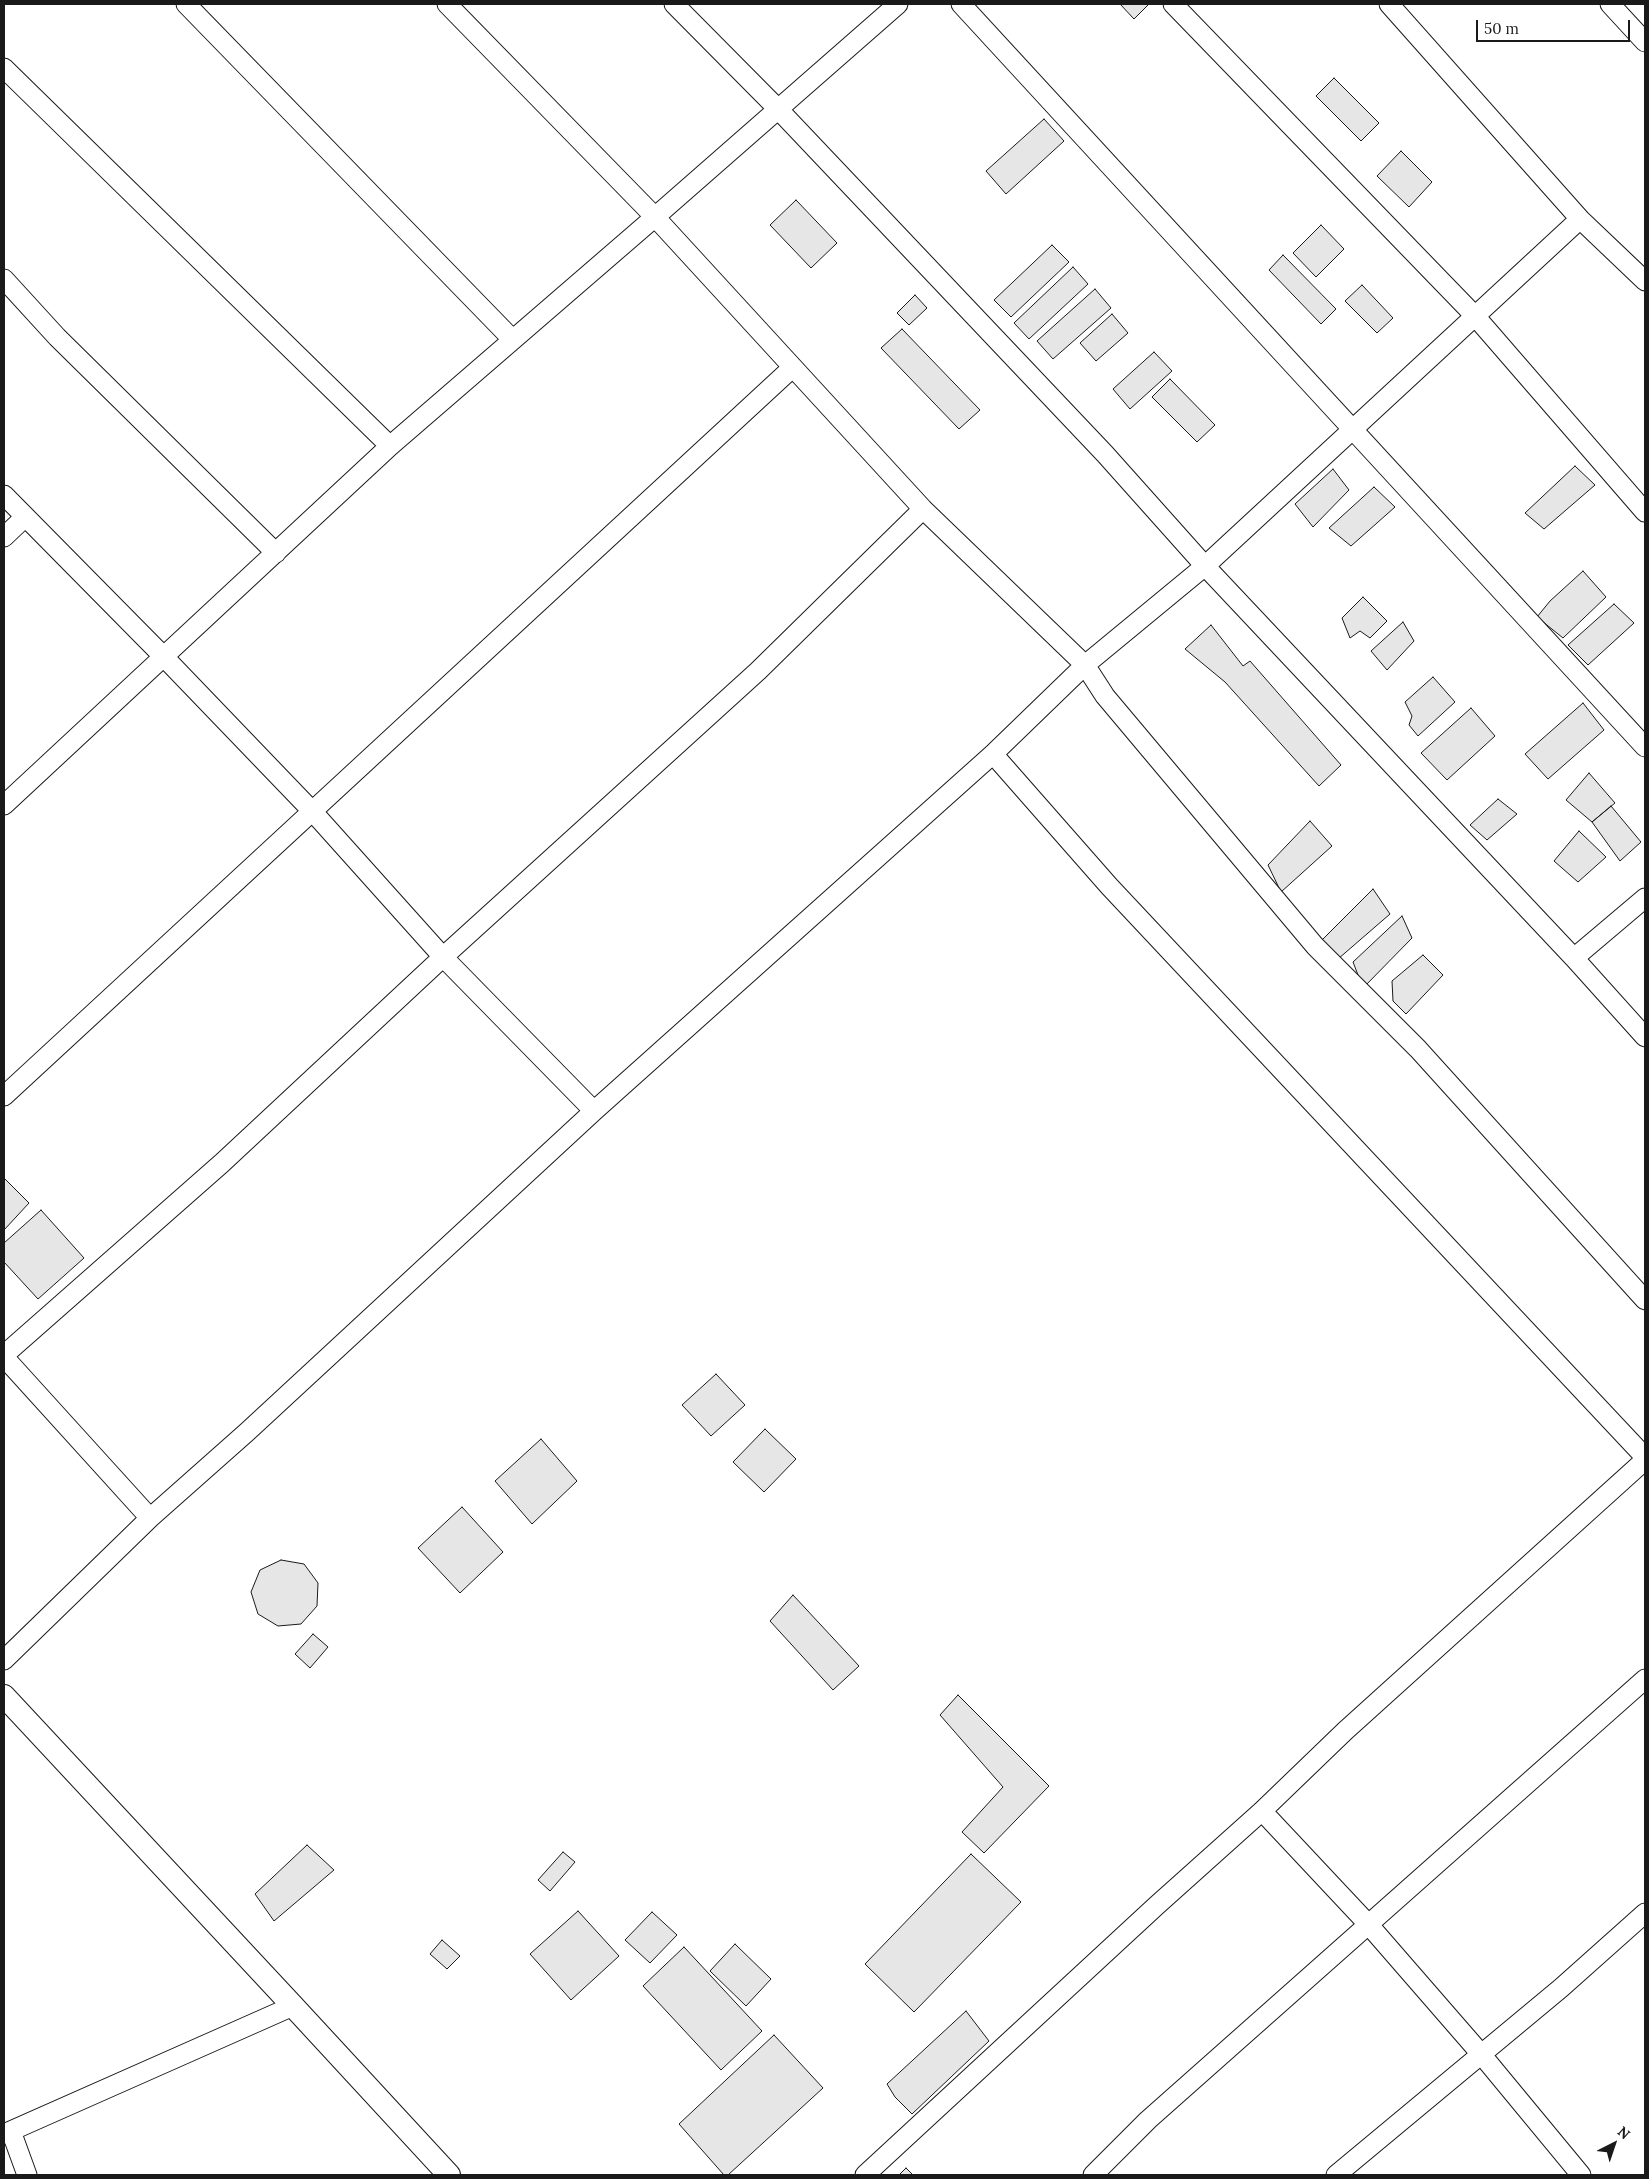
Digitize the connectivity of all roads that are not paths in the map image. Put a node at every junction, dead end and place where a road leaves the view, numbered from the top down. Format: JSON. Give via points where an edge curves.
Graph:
{"nodes":[{"id":1,"x":186,"y":4,"type":"edge"},
{"id":2,"x":447,"y":4,"type":"edge"},
{"id":3,"x":674,"y":4,"type":"edge"},
{"id":4,"x":898,"y":4,"type":"edge"},
{"id":5,"x":961,"y":4,"type":"edge"},
{"id":6,"x":1173,"y":4,"type":"edge"},
{"id":7,"x":1388,"y":4,"type":"edge"},
{"id":8,"x":1610,"y":4,"type":"edge"},
{"id":9,"x":1645,"y":42,"type":"edge"},
{"id":10,"x":4,"y":68,"type":"edge"},
{"id":11,"x":778,"y":109,"type":"junction"},
{"id":12,"x":655,"y":217,"type":"junction"},
{"id":13,"x":1580,"y":219,"type":"junction"},
{"id":14,"x":4,"y":280,"type":"edge"},
{"id":15,"x":1645,"y":281,"type":"edge"},
{"id":16,"x":1475,"y":316,"type":"junction"},
{"id":17,"x":512,"y":339,"type":"junction"},
{"id":18,"x":792,"y":368,"type":"junction"},
{"id":19,"x":1354,"y":430,"type":"junction"},
{"id":20,"x":390,"y":446,"type":"junction"},
{"id":21,"x":4,"y":495,"type":"edge"},
{"id":22,"x":924,"y":509,"type":"junction"},
{"id":23,"x":1645,"y":512,"type":"edge"},
{"id":24,"x":26,"y":517,"type":"junction"},
{"id":25,"x":4,"y":537,"type":"edge"},
{"id":26,"x":276,"y":553,"type":"junction"},
{"id":27,"x":1205,"y":566,"type":"junction"},
{"id":28,"x":164,"y":657,"type":"junction"},
{"id":29,"x":1085,"y":664,"type":"junction"},
{"id":30,"x":1645,"y":747,"type":"edge"},
{"id":31,"x":993,"y":754,"type":"junction"},
{"id":32,"x":4,"y":805,"type":"edge"},
{"id":33,"x":313,"y":812,"type":"junction"},
{"id":34,"x":1645,"y":898,"type":"edge"},
{"id":35,"x":443,"y":957,"type":"junction"},
{"id":36,"x":1574,"y":958,"type":"junction"},
{"id":37,"x":1645,"y":1037,"type":"edge"},
{"id":38,"x":4,"y":1096,"type":"edge"},
{"id":39,"x":594,"y":1111,"type":"junction"},
{"id":40,"x":1645,"y":1300,"type":"edge"},
{"id":41,"x":4,"y":1356,"type":"edge"},
{"id":42,"x":1645,"y":1458,"type":"edge"},
{"id":43,"x":150,"y":1518,"type":"junction"},
{"id":44,"x":4,"y":1660,"type":"edge"},
{"id":45,"x":1645,"y":1680,"type":"edge"},
{"id":46,"x":4,"y":1696,"type":"edge"},
{"id":47,"x":1262,"y":1811,"type":"junction"},
{"id":48,"x":1645,"y":1913,"type":"edge"},
{"id":49,"x":1368,"y":1924,"type":"junction"},
{"id":50,"x":293,"y":2006,"type":"junction"},
{"id":51,"x":1482,"y":2054,"type":"junction"},
{"id":52,"x":7,"y":2133,"type":"edge"},
{"id":53,"x":28,"y":2175,"type":"edge"},
{"id":54,"x":449,"y":2175,"type":"edge"},
{"id":55,"x":865,"y":2175,"type":"edge"},
{"id":56,"x":1093,"y":2175,"type":"edge"},
{"id":57,"x":1336,"y":2175,"type":"edge"},
{"id":58,"x":1581,"y":2175,"type":"edge"}],
"edges":[{"from":1,"to":17,"type":"street"},
{"from":2,"to":12,"type":"street"},
{"from":3,"to":11,"type":"street"},
{"from":4,"to":11,"type":"street"},
{"from":5,"to":19,"type":"street"},
{"from":6,"to":16,"type":"street"},
{"from":7,"to":13,"type":"street"},
{"from":8,"to":9,"type":"street"},
{"from":10,"to":20,"type":"street"},
{"from":11,"to":12,"type":"street"},
{"from":11,"to":27,"type":"street","via":[[1105,454]]},
{"from":12,"to":17,"type":"street"},
{"from":12,"to":18,"type":"street"},
{"from":13,"to":15,"type":"street"},
{"from":13,"to":16,"type":"street"},
{"from":14,"to":26,"type":"street","via":[[57,337]]},
{"from":16,"to":19,"type":"street"},
{"from":16,"to":23,"type":"street"},
{"from":17,"to":20,"type":"street"},
{"from":18,"to":22,"type":"street"},
{"from":18,"to":33,"type":"street"},
{"from":19,"to":27,"type":"street"},
{"from":19,"to":30,"type":"street"},
{"from":20,"to":26,"type":"street"},
{"from":21,"to":24,"type":"street"},
{"from":22,"to":29,"type":"street"},
{"from":22,"to":35,"type":"street","via":[[758,672]]},
{"from":24,"to":25,"type":"street"},
{"from":24,"to":28,"type":"street"},
{"from":26,"to":28,"type":"street"},
{"from":27,"to":29,"type":"street"},
{"from":27,"to":36,"type":"street"},
{"from":28,"to":32,"type":"street"},
{"from":28,"to":33,"type":"street"},
{"from":29,"to":31,"type":"street"},
{"from":29,"to":40,"type":"street","via":[[1105,696],[1316,946],[1418,1049]]},
{"from":31,"to":39,"type":"street"},
{"from":31,"to":42,"type":"street","via":[[1109,886]]},
{"from":33,"to":35,"type":"street"},
{"from":33,"to":38,"type":"street"},
{"from":34,"to":36,"type":"street"},
{"from":35,"to":39,"type":"street"},
{"from":35,"to":41,"type":"street","via":[[222,1163]]},
{"from":36,"to":37,"type":"street"},
{"from":39,"to":43,"type":"street"},
{"from":41,"to":43,"type":"street"},
{"from":42,"to":47,"type":"street","via":[[1345,1731]]},
{"from":43,"to":44,"type":"street"},
{"from":45,"to":49,"type":"street"},
{"from":46,"to":50,"type":"street"},
{"from":47,"to":49,"type":"street"},
{"from":47,"to":55,"type":"street"},
{"from":48,"to":51,"type":"street"},
{"from":49,"to":51,"type":"street"},
{"from":49,"to":56,"type":"street","via":[[1148,2120]]},
{"from":50,"to":52,"type":"street"},
{"from":50,"to":54,"type":"street"},
{"from":51,"to":57,"type":"street"},
{"from":51,"to":58,"type":"street"},
{"from":52,"to":53,"type":"street"}]}
